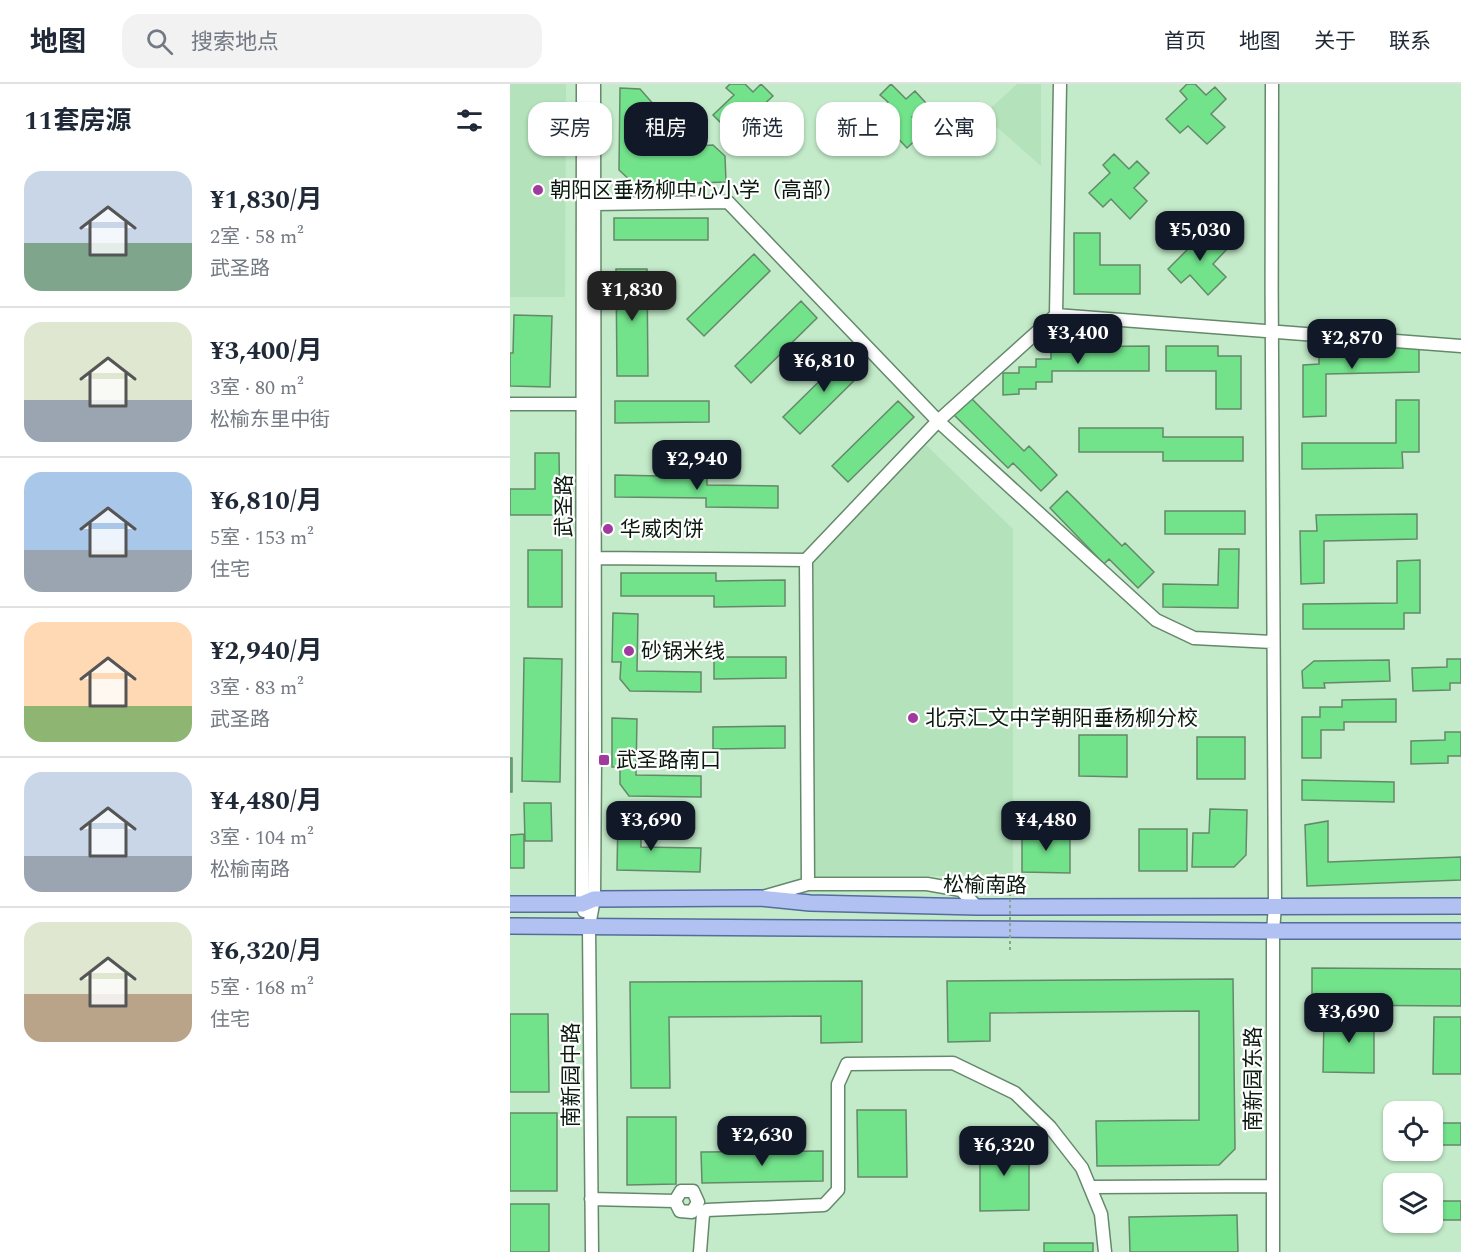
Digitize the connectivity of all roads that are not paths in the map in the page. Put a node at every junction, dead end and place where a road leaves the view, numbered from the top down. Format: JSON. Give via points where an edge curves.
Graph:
{"nodes":[{"id":1,"x":583,"y":84,"type":"edge"},
{"id":2,"x":594,"y":84,"type":"edge"},
{"id":3,"x":1060,"y":84,"type":"edge"},
{"id":4,"x":1272,"y":84,"type":"edge"},
{"id":5,"x":594,"y":204,"type":"junction"},
{"id":6,"x":1056,"y":315,"type":"junction"},
{"id":7,"x":1271,"y":332,"type":"junction"},
{"id":8,"x":1461,"y":346,"type":"edge"},
{"id":9,"x":510,"y":404,"type":"edge"},
{"id":10,"x":583,"y":404,"type":"junction"},
{"id":11,"x":938,"y":421,"type":"junction"},
{"id":12,"x":595,"y":558,"type":"junction"},
{"id":13,"x":806,"y":560,"type":"junction"},
{"id":14,"x":1272,"y":642,"type":"junction"},
{"id":15,"x":808,"y":884,"type":"junction"},
{"id":16,"x":760,"y":898,"type":"junction"},
{"id":17,"x":588,"y":901,"type":"junction"},
{"id":18,"x":510,"y":904,"type":"edge"},
{"id":19,"x":1275,"y":906,"type":"junction"},
{"id":20,"x":1461,"y":906,"type":"edge"},
{"id":21,"x":976,"y":907,"type":"junction"},
{"id":22,"x":510,"y":926,"type":"edge"},
{"id":23,"x":589,"y":926,"type":"junction"},
{"id":24,"x":1273,"y":931,"type":"junction"},
{"id":25,"x":1461,"y":931,"type":"edge"},
{"id":26,"x":1273,"y":1186,"type":"junction"},
{"id":27,"x":1091,"y":1187,"type":"junction"},
{"id":28,"x":591,"y":1199,"type":"junction"},
{"id":29,"x":701,"y":1208,"type":"junction"},
{"id":30,"x":592,"y":1252,"type":"edge"},
{"id":31,"x":700,"y":1252,"type":"edge"},
{"id":32,"x":1105,"y":1252,"type":"edge"},
{"id":33,"x":1274,"y":1252,"type":"edge"}],
"edges":[{"from":1,"to":10,"type":"street","name":"武圣路"},
{"from":2,"to":5,"type":"street","name":"武圣路"},
{"from":3,"to":6,"type":"street"},
{"from":4,"to":7,"type":"street","name":"南新园东路"},
{"from":5,"to":11,"type":"street","via":[[728,202]]},
{"from":5,"to":12,"type":"street","name":"武圣路"},
{"from":6,"to":7,"type":"street"},
{"from":6,"to":11,"type":"street"},
{"from":7,"to":8,"type":"street"},
{"from":7,"to":14,"type":"street","name":"南新园东路"},
{"from":9,"to":10,"type":"street"},
{"from":10,"to":17,"type":"street","name":"武圣路"},
{"from":11,"to":13,"type":"street"},
{"from":11,"to":14,"type":"street","via":[[1156,620],[1194,638]]},
{"from":12,"to":13,"type":"street"},
{"from":12,"to":17,"type":"street","name":"武圣路"},
{"from":13,"to":15,"type":"street"},
{"from":14,"to":19,"type":"street","name":"南新园东路"},
{"from":15,"to":16,"type":"street"},
{"from":15,"to":21,"type":"street","via":[[927,884],[961,890]]},
{"from":16,"to":17,"type":"main road","name":"松榆南路"},
{"from":16,"to":21,"type":"main road","name":"松榆南路"},
{"from":17,"to":18,"type":"main road","name":"松榆南路"},
{"from":17,"to":23,"type":"street","name":"南新园中路"},
{"from":19,"to":20,"type":"main road","name":"松榆南路"},
{"from":19,"to":21,"type":"main road","name":"松榆南路"},
{"from":19,"to":24,"type":"street","name":"南新园东路"},
{"from":22,"to":23,"type":"main road","name":"松榆南路"},
{"from":23,"to":24,"type":"main road","name":"松榆南路"},
{"from":23,"to":28,"type":"street","name":"南新园中路"},
{"from":24,"to":25,"type":"main road","name":"松榆南路"},
{"from":24,"to":26,"type":"street","name":"南新园东路"},
{"from":26,"to":27,"type":"street"},
{"from":26,"to":33,"type":"street","name":"南新园东路"},
{"from":27,"to":29,"type":"street","via":[[1082,1168],[1050,1128],[1015,1093],[953,1063],[847,1065],[838,1084],[838,1190],[824,1205]]},
{"from":27,"to":32,"type":"street","via":[[1101,1214]]},
{"from":28,"to":29,"type":"street","via":[[675,1201],[680,1211]]},
{"from":28,"to":30,"type":"street","name":"南新园中路"},
{"from":29,"to":31,"type":"street"}]}
